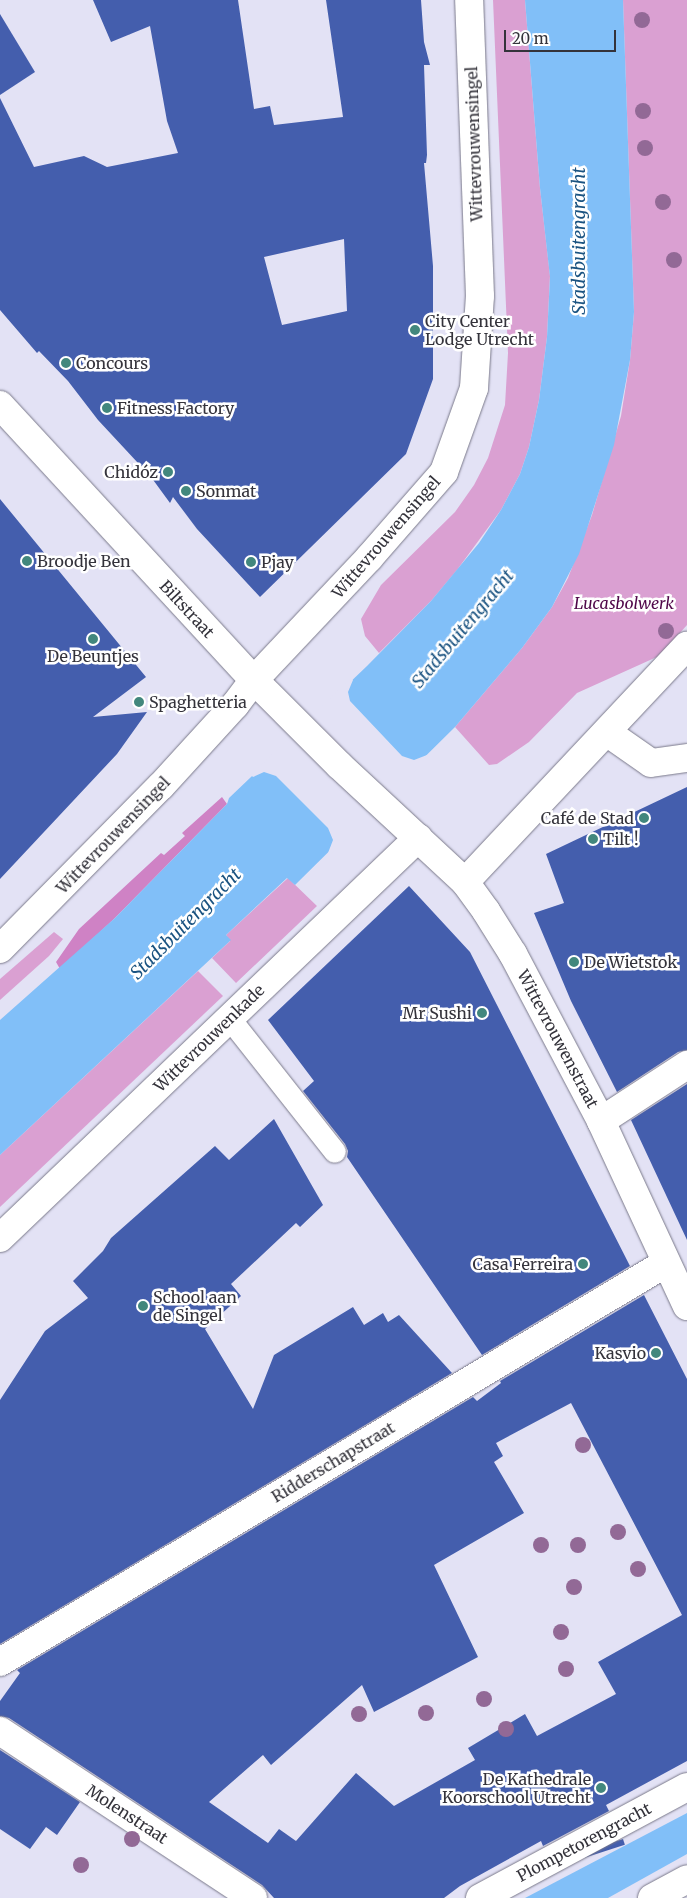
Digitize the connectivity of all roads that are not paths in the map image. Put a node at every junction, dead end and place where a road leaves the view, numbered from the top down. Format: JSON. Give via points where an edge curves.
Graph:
{"nodes":[{"id":1,"x":469,"y":0,"type":"edge"},
{"id":2,"x":0,"y":405,"type":"edge"},
{"id":3,"x":687,"y":646,"type":"edge"},
{"id":4,"x":254,"y":680,"type":"junction"},
{"id":5,"x":608,"y":733,"type":"junction"},
{"id":6,"x":687,"y":758,"type":"edge"},
{"id":7,"x":382,"y":805,"type":"joint"},
{"id":8,"x":418,"y":838,"type":"junction"},
{"id":9,"x":465,"y":882,"type":"junction"},
{"id":10,"x":0,"y":949,"type":"edge"},
{"id":11,"x":230,"y":1019,"type":"junction"},
{"id":12,"x":687,"y":1065,"type":"edge"},
{"id":13,"x":601,"y":1121,"type":"junction"},
{"id":14,"x":335,"y":1152,"type":"dead end"},
{"id":15,"x":0,"y":1238,"type":"edge"},
{"id":16,"x":666,"y":1262,"type":"junction"},
{"id":17,"x":687,"y":1306,"type":"edge"},
{"id":18,"x":0,"y":1662,"type":"edge"},
{"id":19,"x":0,"y":1731,"type":"edge"},
{"id":20,"x":687,"y":1787,"type":"edge"},
{"id":21,"x":687,"y":1879,"type":"edge"},
{"id":22,"x":253,"y":1898,"type":"edge"},
{"id":23,"x":480,"y":1898,"type":"edge"},
{"id":24,"x":652,"y":1898,"type":"edge"}],
"edges":[{"from":1,"to":4,"type":"street","name":"Wittevrouwensingel","via":[[480,296],[474,388],[444,472],[370,558]]},
{"from":2,"to":4,"type":"street","name":"Biltstraat"},
{"from":3,"to":5,"type":"street"},
{"from":4,"to":7,"type":"street","name":"Biltstraat"},
{"from":4,"to":10,"type":"street","name":"Wittevrouwensingel","via":[[161,786]]},
{"from":5,"to":6,"type":"street","via":[[651,763]]},
{"from":5,"to":9,"type":"street"},
{"from":7,"to":8,"type":"street","name":"Wittevrouwenstraat"},
{"from":8,"to":9,"type":"street","name":"Wittevrouwenstraat"},
{"from":8,"to":11,"type":"street","name":"Wittevrouwenkade"},
{"from":9,"to":13,"type":"street","name":"Wittevrouwenstraat","via":[[513,954]]},
{"from":11,"to":14,"type":"lane"},
{"from":11,"to":15,"type":"street","name":"Wittevrouwenkade"},
{"from":12,"to":13,"type":"street"},
{"from":13,"to":16,"type":"street","name":"Wittevrouwenstraat"},
{"from":16,"to":17,"type":"street","name":"Wittevrouwenstraat"},
{"from":16,"to":18,"type":"street","name":"Ridderschapstraat"},
{"from":19,"to":22,"type":"street","name":"Molenstraat"},
{"from":20,"to":23,"type":"street","name":"Plompetorengracht"},
{"from":21,"to":24,"type":"street"}]}
